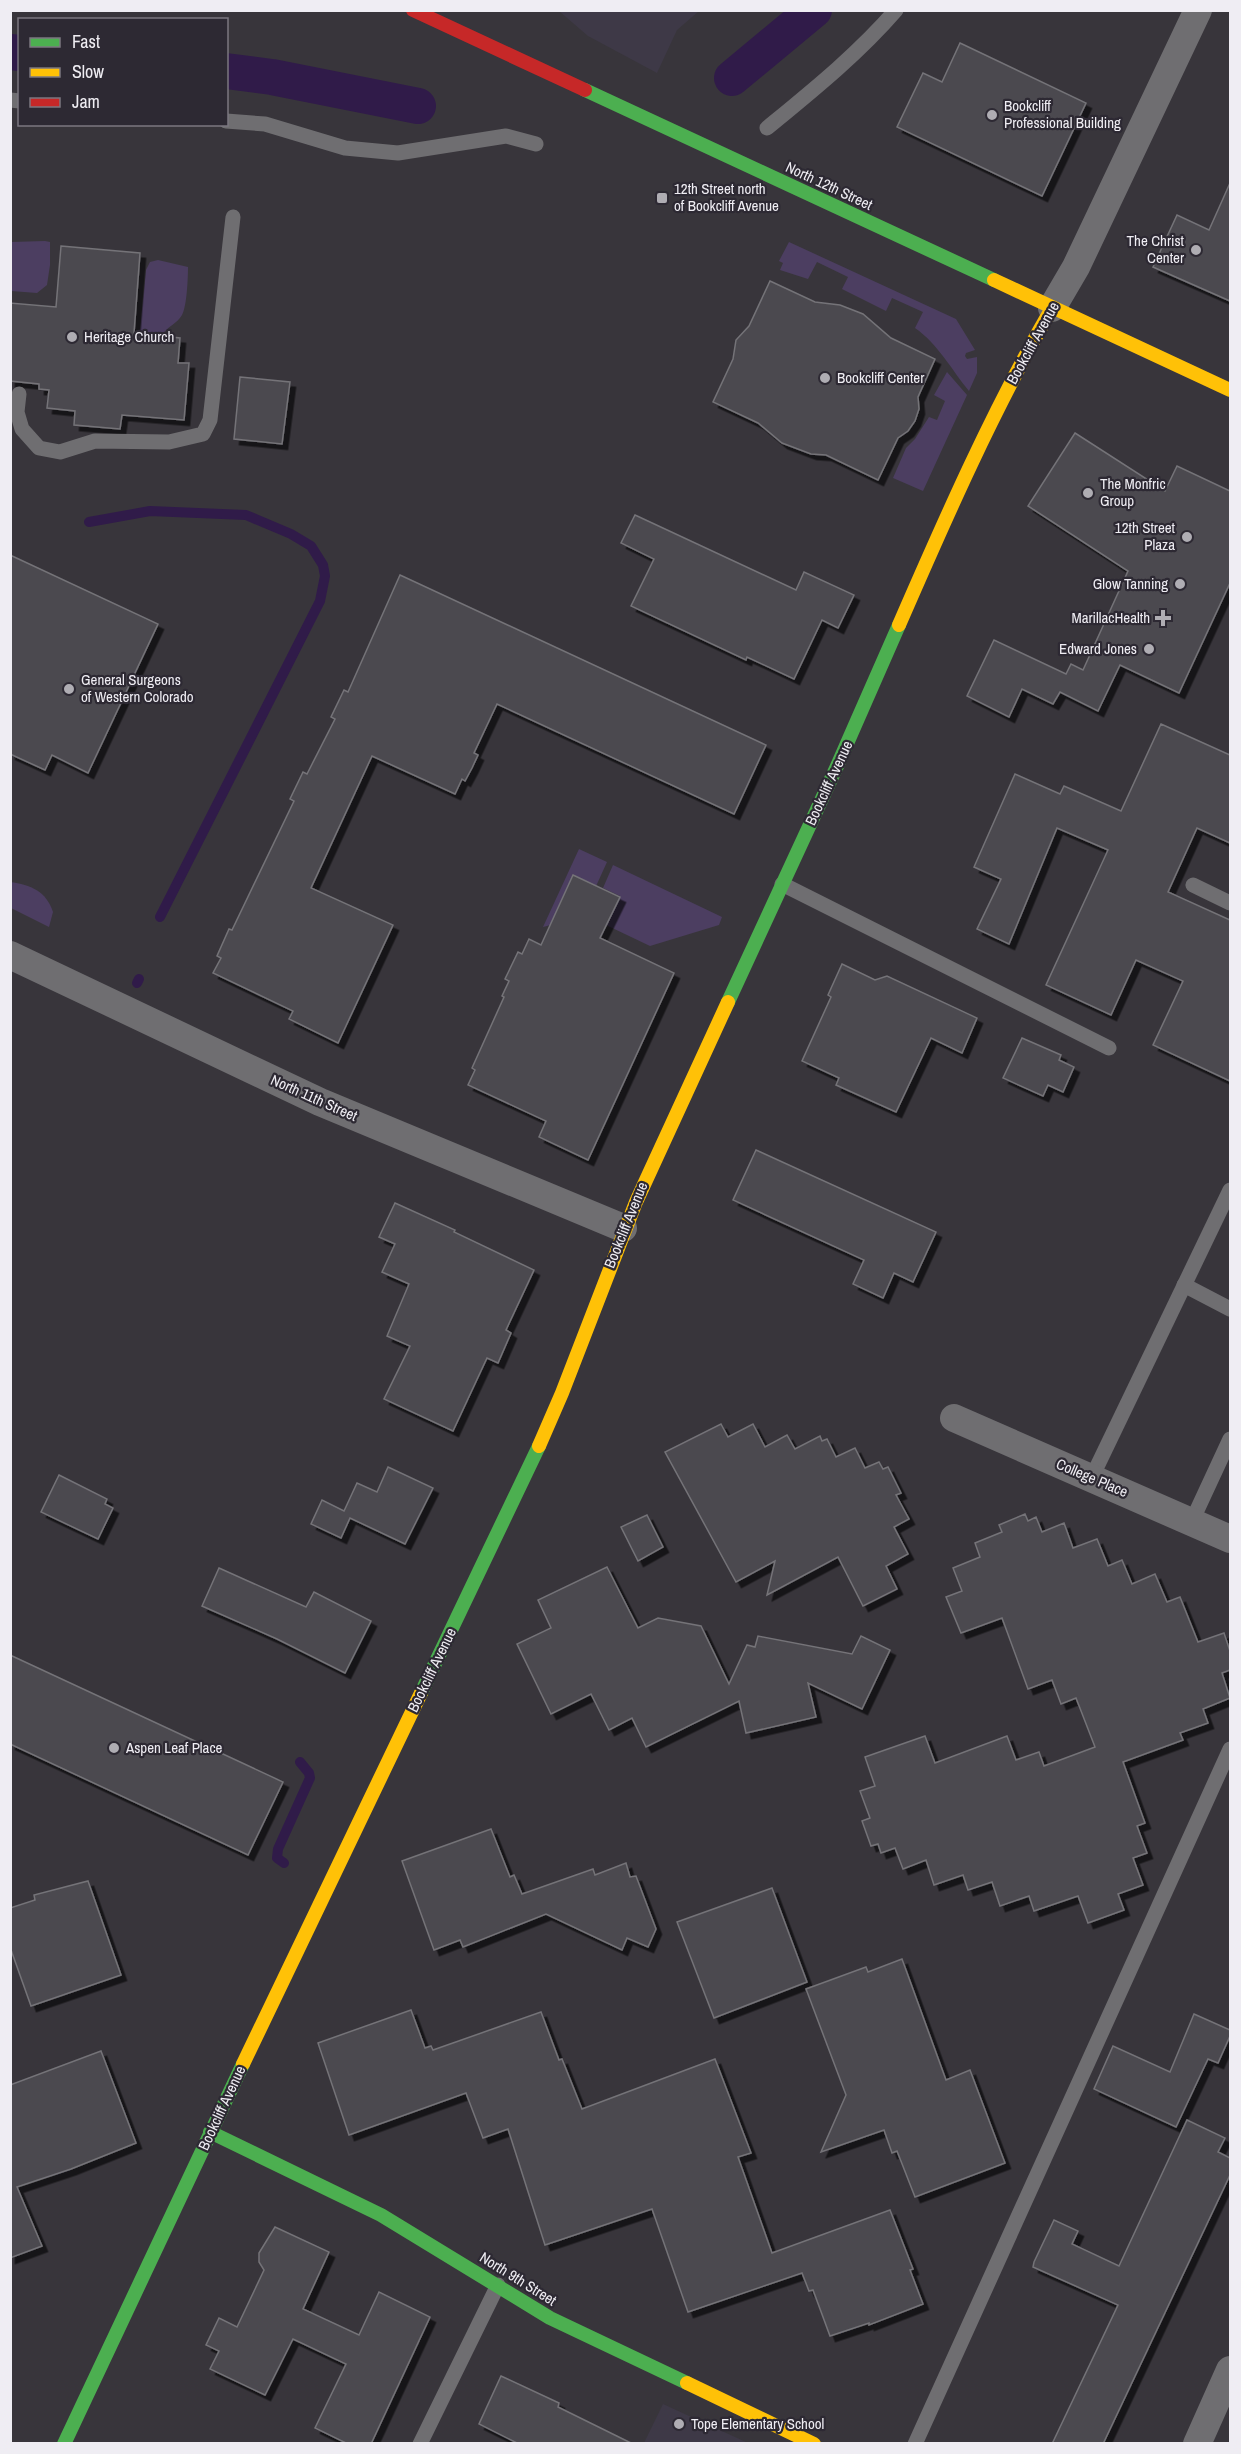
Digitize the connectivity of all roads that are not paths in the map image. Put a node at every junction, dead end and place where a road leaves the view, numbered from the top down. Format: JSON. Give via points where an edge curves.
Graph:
{"nodes":[{"id":1,"x":413,"y":10,"type":"edge"},
{"id":2,"x":896,"y":10,"type":"edge"},
{"id":3,"x":1198,"y":10,"type":"edge"},
{"id":4,"x":228,"y":121,"type":"edge"},
{"id":5,"x":767,"y":128,"type":"dead end"},
{"id":6,"x":536,"y":144,"type":"dead end"},
{"id":7,"x":233,"y":217,"type":"dead end"},
{"id":8,"x":1052,"y":308,"type":"junction"},
{"id":9,"x":1230,"y":390,"type":"edge"},
{"id":10,"x":19,"y":394,"type":"dead end"},
{"id":11,"x":782,"y":884,"type":"junction"},
{"id":12,"x":1193,"y":885,"type":"dead end"},
{"id":13,"x":1230,"y":903,"type":"edge"},
{"id":14,"x":10,"y":955,"type":"edge"},
{"id":15,"x":1109,"y":1048,"type":"dead end"},
{"id":16,"x":1230,"y":1190,"type":"edge"},
{"id":17,"x":623,"y":1228,"type":"junction"},
{"id":18,"x":1184,"y":1285,"type":"junction"},
{"id":19,"x":1230,"y":1309,"type":"edge"},
{"id":20,"x":954,"y":1418,"type":"dead end"},
{"id":21,"x":1230,"y":1439,"type":"edge"},
{"id":22,"x":1092,"y":1477,"type":"junction"},
{"id":23,"x":1192,"y":1521,"type":"junction"},
{"id":24,"x":1230,"y":1539,"type":"edge"},
{"id":25,"x":1230,"y":1749,"type":"edge"},
{"id":26,"x":210,"y":2132,"type":"junction"},
{"id":27,"x":498,"y":2285,"type":"junction"},
{"id":28,"x":1230,"y":2370,"type":"edge"},
{"id":29,"x":64,"y":2444,"type":"edge"},
{"id":30,"x":420,"y":2444,"type":"edge"},
{"id":31,"x":814,"y":2444,"type":"edge"},
{"id":32,"x":915,"y":2444,"type":"edge"},
{"id":33,"x":1197,"y":2444,"type":"edge"}],
"edges":[{"from":1,"to":8,"type":"street","name":"North 12th Street"},
{"from":2,"to":5,"type":"lane","via":[[824,81]]},
{"from":3,"to":8,"type":"street","name":"Bookcliff Avenue","via":[[1076,267]]},
{"from":4,"to":6,"type":"lane","via":[[266,124],[345,148],[398,153],[506,136]]},
{"from":7,"to":10,"type":"lane","via":[[210,420],[203,434],[169,442],[95,441],[60,452],[39,448],[22,429],[17,412]]},
{"from":8,"to":9,"type":"street","name":"North 12th Street"},
{"from":8,"to":11,"type":"street","name":"Bookcliff Avenue","via":[[1022,358],[954,502]]},
{"from":11,"to":15,"type":"lane"},
{"from":11,"to":17,"type":"street","name":"Bookcliff Avenue"},
{"from":12,"to":13,"type":"lane"},
{"from":14,"to":17,"type":"street","name":"North 11th Street","via":[[320,1102]]},
{"from":16,"to":18,"type":"lane"},
{"from":17,"to":26,"type":"street","name":"Bookcliff Avenue","via":[[549,1425]]},
{"from":18,"to":19,"type":"lane"},
{"from":18,"to":22,"type":"lane"},
{"from":20,"to":22,"type":"street","name":"College Place"},
{"from":21,"to":23,"type":"lane"},
{"from":22,"to":23,"type":"street","name":"College Place"},
{"from":23,"to":24,"type":"street","name":"College Place"},
{"from":25,"to":32,"type":"lane"},
{"from":26,"to":27,"type":"street","name":"North 9th Street","via":[[381,2216]]},
{"from":26,"to":29,"type":"street","name":"Bookcliff Avenue"},
{"from":27,"to":30,"type":"lane"},
{"from":27,"to":31,"type":"street","name":"North 9th Street","via":[[550,2318]]},
{"from":28,"to":33,"type":"street"}]}
